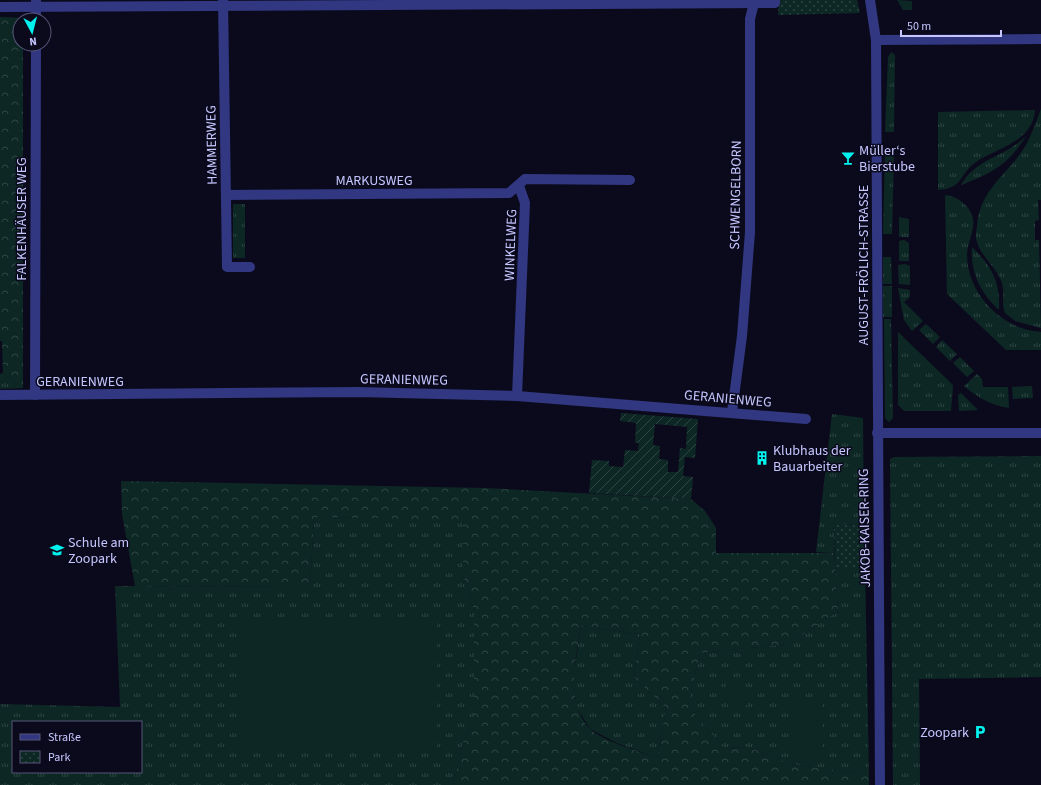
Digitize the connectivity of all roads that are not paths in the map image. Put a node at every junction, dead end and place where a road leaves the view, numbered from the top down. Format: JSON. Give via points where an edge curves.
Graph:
{"nodes":[{"id":1,"x":775,"y":0,"type":"edge"},
{"id":2,"x":870,"y":0,"type":"edge"},
{"id":3,"x":537,"y":2,"type":"edge"},
{"id":4,"x":36,"y":3,"type":"edge"},
{"id":5,"x":223,"y":3,"type":"edge"},
{"id":6,"x":330,"y":3,"type":"edge"},
{"id":7,"x":754,"y":3,"type":"junction"},
{"id":8,"x":0,"y":7,"type":"edge"},
{"id":9,"x":1041,"y":39,"type":"edge"},
{"id":10,"x":876,"y":40,"type":"junction"},
{"id":11,"x":36,"y":52,"type":"edge"},
{"id":12,"x":630,"y":180,"type":"dead end"},
{"id":13,"x":519,"y":186,"type":"junction"},
{"id":14,"x":226,"y":196,"type":"junction"},
{"id":15,"x":250,"y":266,"type":"dead end"},
{"id":16,"x":0,"y":395,"type":"edge"},
{"id":17,"x":35,"y":395,"type":"junction"},
{"id":18,"x":517,"y":396,"type":"junction"},
{"id":19,"x":732,"y":412,"type":"junction"},
{"id":20,"x":806,"y":419,"type":"dead end"},
{"id":21,"x":877,"y":433,"type":"junction"},
{"id":22,"x":1041,"y":433,"type":"edge"},
{"id":23,"x":880,"y":785,"type":"edge"}],
"edges":[{"from":1,"to":7,"type":"street","via":[[775,3]]},
{"from":2,"to":10,"type":"street","name":"AUGUST-FRÖLICH-STRASSE"},
{"from":3,"to":6,"type":"street"},
{"from":3,"to":7,"type":"street"},
{"from":4,"to":5,"type":"street"},
{"from":4,"to":8,"type":"street"},
{"from":5,"to":6,"type":"street"},
{"from":5,"to":14,"type":"street","name":"HAMMERWEG"},
{"from":7,"to":19,"type":"street","name":"SCHWENGELBORN","via":[[750,20],[750,232],[742,336]]},
{"from":9,"to":10,"type":"street"},
{"from":10,"to":21,"type":"street","name":"AUGUST-FRÖLICH-STRASSE"},
{"from":11,"to":17,"type":"street","name":"FALKENHÄUSER WEG"},
{"from":12,"to":13,"type":"street","via":[[525,179]]},
{"from":13,"to":14,"type":"street","name":"MARKUSWEG","via":[[509,194]]},
{"from":13,"to":18,"type":"street","name":"WINKELWEG","via":[[525,203]]},
{"from":14,"to":15,"type":"street","name":"HAMMERWEG","via":[[227,267]]},
{"from":16,"to":17,"type":"street","name":"GERANIENWEG"},
{"from":17,"to":18,"type":"street","name":"GERANIENWEG","via":[[358,392]]},
{"from":18,"to":19,"type":"street","name":"GERANIENWEG"},
{"from":19,"to":20,"type":"street","name":"GERANIENWEG"},
{"from":21,"to":22,"type":"street"},
{"from":21,"to":23,"type":"street","name":"JAKOB-KAISER-RING"}]}
